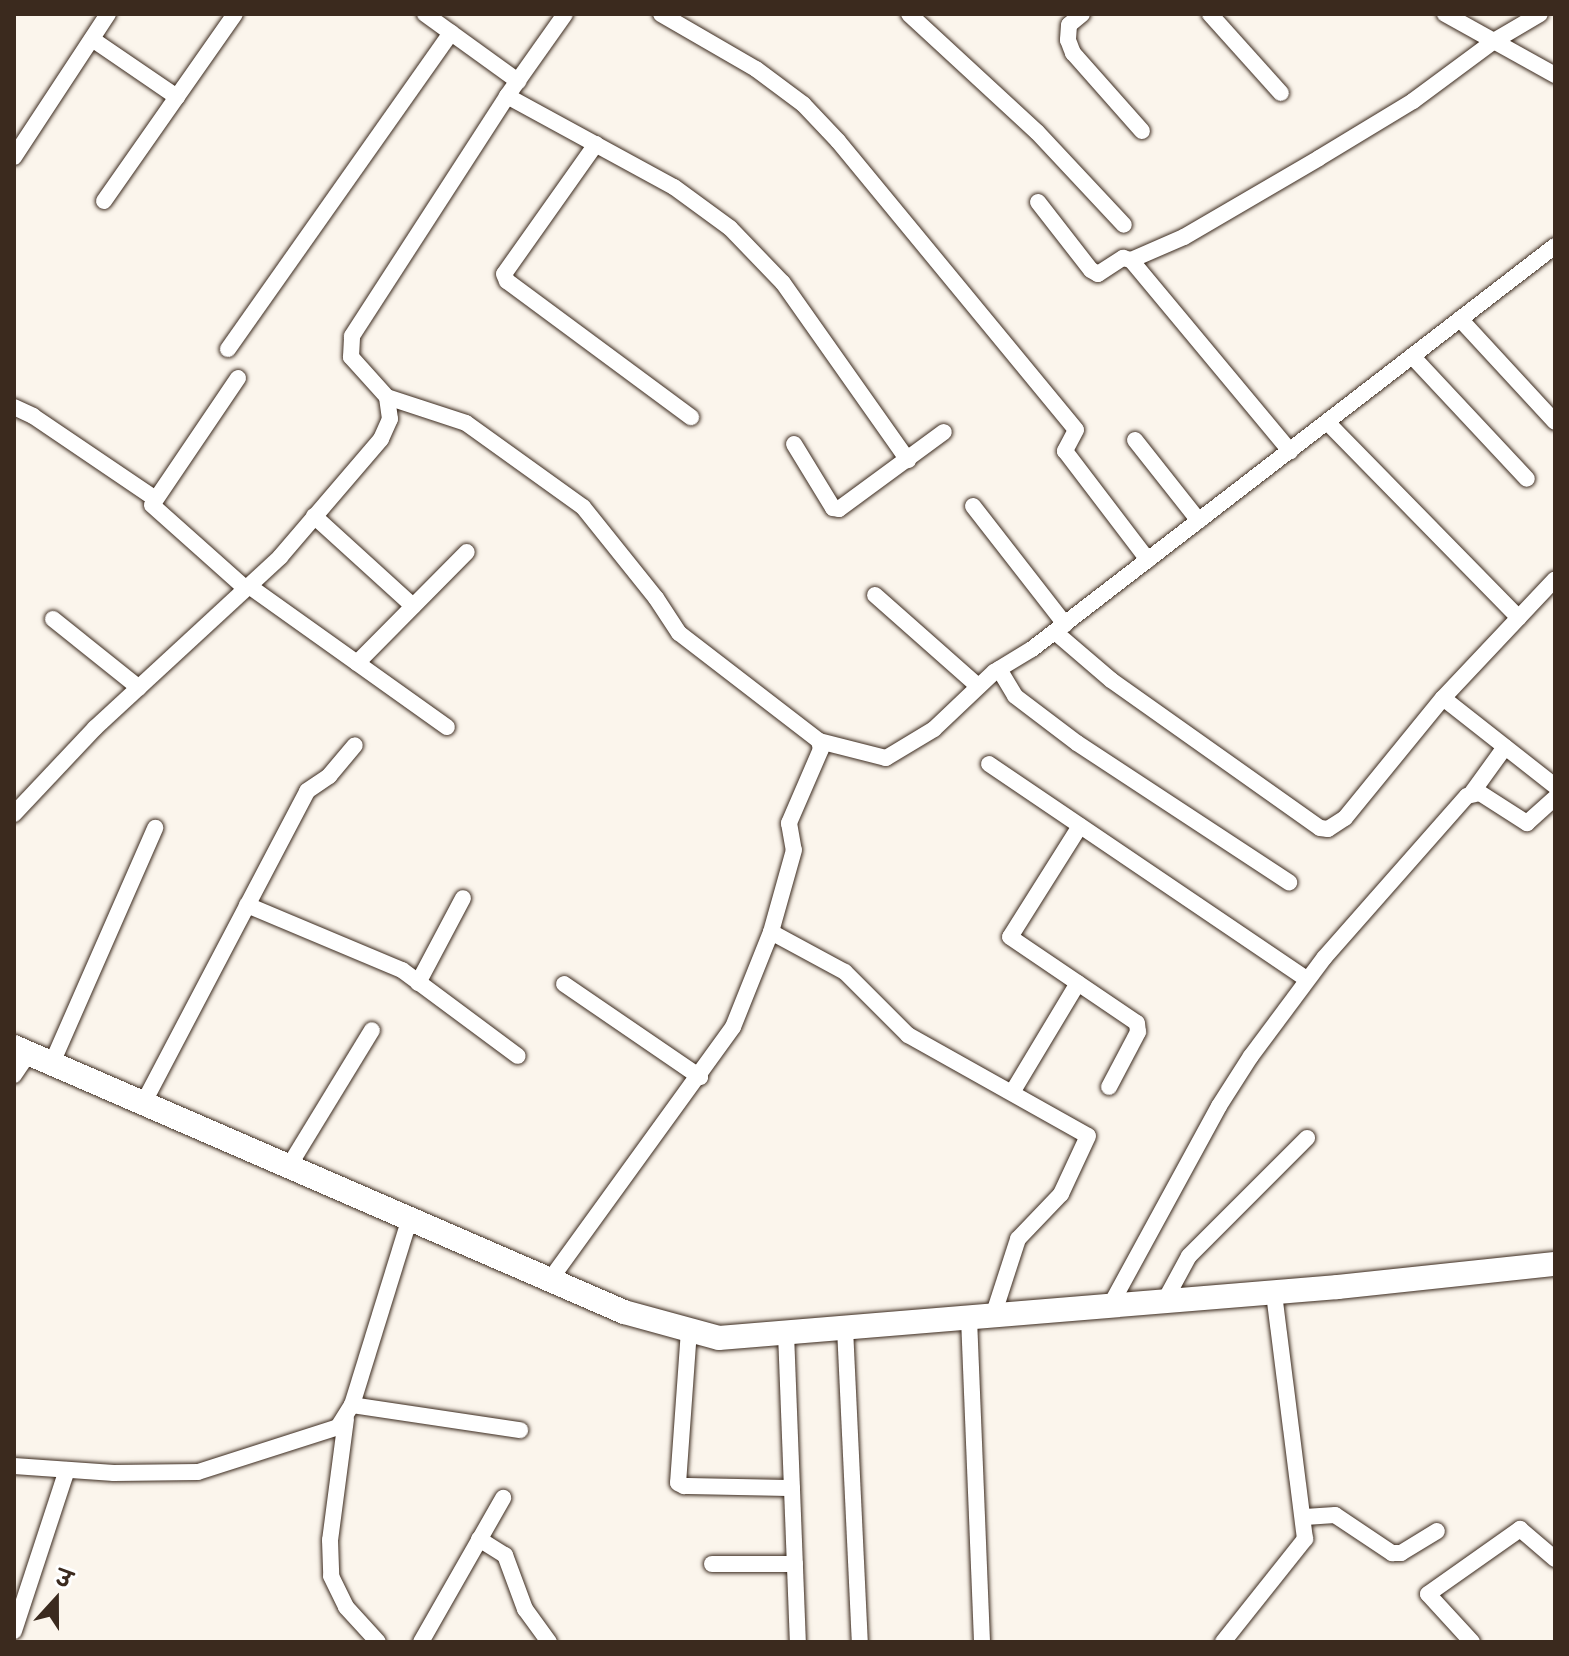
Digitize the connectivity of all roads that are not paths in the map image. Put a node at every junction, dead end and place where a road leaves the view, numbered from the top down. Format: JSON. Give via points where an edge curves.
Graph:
{"nodes":[{"id":1,"x":108,"y":14,"type":"edge"},
{"id":2,"x":235,"y":14,"type":"edge"},
{"id":3,"x":425,"y":14,"type":"edge"},
{"id":4,"x":565,"y":14,"type":"edge"},
{"id":5,"x":661,"y":14,"type":"edge"},
{"id":6,"x":909,"y":14,"type":"edge"},
{"id":7,"x":1082,"y":14,"type":"edge"},
{"id":8,"x":1210,"y":14,"type":"edge"},
{"id":9,"x":1445,"y":14,"type":"edge"},
{"id":10,"x":1540,"y":14,"type":"edge"},
{"id":11,"x":451,"y":33,"type":"junction"},
{"id":12,"x":92,"y":39,"type":"junction"},
{"id":13,"x":1494,"y":41,"type":"junction"},
{"id":14,"x":1555,"y":75,"type":"edge"},
{"id":15,"x":518,"y":81,"type":"junction"},
{"id":16,"x":1281,"y":93,"type":"dead end"},
{"id":17,"x":507,"y":96,"type":"junction"},
{"id":18,"x":177,"y":97,"type":"junction"},
{"id":19,"x":1142,"y":131,"type":"dead end"},
{"id":20,"x":596,"y":144,"type":"junction"},
{"id":21,"x":14,"y":157,"type":"edge"},
{"id":22,"x":104,"y":201,"type":"dead end"},
{"id":23,"x":1038,"y":202,"type":"dead end"},
{"id":24,"x":1124,"y":225,"type":"dead end"},
{"id":25,"x":1555,"y":246,"type":"edge"},
{"id":26,"x":1131,"y":260,"type":"junction"},
{"id":27,"x":1460,"y":319,"type":"junction"},
{"id":28,"x":228,"y":349,"type":"dead end"},
{"id":29,"x":1412,"y":356,"type":"junction"},
{"id":30,"x":238,"y":378,"type":"dead end"},
{"id":31,"x":387,"y":397,"type":"junction"},
{"id":32,"x":14,"y":407,"type":"edge"},
{"id":33,"x":691,"y":417,"type":"dead end"},
{"id":34,"x":1327,"y":422,"type":"junction"},
{"id":35,"x":1555,"y":422,"type":"edge"},
{"id":36,"x":944,"y":432,"type":"dead end"},
{"id":37,"x":1135,"y":440,"type":"dead end"},
{"id":38,"x":794,"y":444,"type":"dead end"},
{"id":39,"x":1290,"y":451,"type":"junction"},
{"id":40,"x":908,"y":460,"type":"junction"},
{"id":41,"x":1527,"y":479,"type":"dead end"},
{"id":42,"x":154,"y":498,"type":"junction"},
{"id":43,"x":973,"y":506,"type":"dead end"},
{"id":44,"x":314,"y":516,"type":"junction"},
{"id":45,"x":1199,"y":521,"type":"junction"},
{"id":46,"x":467,"y":552,"type":"dead end"},
{"id":47,"x":1148,"y":560,"type":"junction"},
{"id":48,"x":1555,"y":579,"type":"edge"},
{"id":49,"x":247,"y":587,"type":"junction"},
{"id":50,"x":875,"y":595,"type":"dead end"},
{"id":51,"x":413,"y":606,"type":"junction"},
{"id":52,"x":1519,"y":618,"type":"junction"},
{"id":53,"x":53,"y":619,"type":"dead end"},
{"id":54,"x":1060,"y":628,"type":"junction"},
{"id":55,"x":357,"y":663,"type":"junction"},
{"id":56,"x":999,"y":669,"type":"junction"},
{"id":57,"x":978,"y":686,"type":"junction"},
{"id":58,"x":139,"y":688,"type":"junction"},
{"id":59,"x":1443,"y":698,"type":"junction"},
{"id":60,"x":447,"y":727,"type":"dead end"},
{"id":61,"x":819,"y":741,"type":"junction"},
{"id":62,"x":355,"y":745,"type":"dead end"},
{"id":63,"x":1505,"y":747,"type":"junction"},
{"id":64,"x":989,"y":764,"type":"dead end"},
{"id":65,"x":1555,"y":786,"type":"edge"},
{"id":66,"x":1471,"y":794,"type":"junction"},
{"id":67,"x":1555,"y":798,"type":"edge"},
{"id":68,"x":14,"y":814,"type":"edge"},
{"id":69,"x":1080,"y":826,"type":"junction"},
{"id":70,"x":155,"y":828,"type":"dead end"},
{"id":71,"x":1289,"y":882,"type":"dead end"},
{"id":72,"x":463,"y":898,"type":"dead end"},
{"id":73,"x":247,"y":905,"type":"junction"},
{"id":74,"x":771,"y":932,"type":"junction"},
{"id":75,"x":1307,"y":979,"type":"junction"},
{"id":76,"x":418,"y":983,"type":"junction"},
{"id":77,"x":1078,"y":983,"type":"junction"},
{"id":78,"x":564,"y":984,"type":"dead end"},
{"id":79,"x":372,"y":1030,"type":"dead end"},
{"id":80,"x":21,"y":1050,"type":"edge"},
{"id":81,"x":518,"y":1056,"type":"dead end"},
{"id":82,"x":52,"y":1063,"type":"junction"},
{"id":83,"x":14,"y":1075,"type":"edge"},
{"id":84,"x":700,"y":1077,"type":"junction"},
{"id":85,"x":1109,"y":1087,"type":"dead end"},
{"id":86,"x":1013,"y":1091,"type":"junction"},
{"id":87,"x":144,"y":1102,"type":"junction"},
{"id":88,"x":1307,"y":1138,"type":"dead end"},
{"id":89,"x":289,"y":1166,"type":"junction"},
{"id":90,"x":410,"y":1218,"type":"junction"},
{"id":91,"x":1555,"y":1264,"type":"edge"},
{"id":92,"x":550,"y":1280,"type":"junction"},
{"id":93,"x":1274,"y":1292,"type":"junction"},
{"id":94,"x":1164,"y":1302,"type":"junction"},
{"id":95,"x":1110,"y":1306,"type":"junction"},
{"id":96,"x":981,"y":1317,"type":"junction"},
{"id":97,"x":845,"y":1328,"type":"junction"},
{"id":98,"x":689,"y":1330,"type":"junction"},
{"id":99,"x":786,"y":1333,"type":"junction"},
{"id":100,"x":349,"y":1412,"type":"junction"},
{"id":101,"x":520,"y":1430,"type":"dead end"},
{"id":102,"x":14,"y":1466,"type":"edge"},
{"id":103,"x":67,"y":1470,"type":"junction"},
{"id":104,"x":792,"y":1488,"type":"junction"},
{"id":105,"x":503,"y":1498,"type":"dead end"},
{"id":106,"x":1305,"y":1517,"type":"junction"},
{"id":107,"x":1437,"y":1531,"type":"dead end"},
{"id":108,"x":479,"y":1539,"type":"junction"},
{"id":109,"x":1555,"y":1559,"type":"edge"},
{"id":110,"x":712,"y":1564,"type":"dead end"},
{"id":111,"x":795,"y":1564,"type":"junction"},
{"id":112,"x":14,"y":1631,"type":"edge"},
{"id":113,"x":378,"y":1642,"type":"edge"},
{"id":114,"x":421,"y":1642,"type":"edge"},
{"id":115,"x":549,"y":1642,"type":"edge"},
{"id":116,"x":798,"y":1642,"type":"edge"},
{"id":117,"x":860,"y":1642,"type":"edge"},
{"id":118,"x":982,"y":1642,"type":"edge"},
{"id":119,"x":1223,"y":1642,"type":"edge"},
{"id":120,"x":1472,"y":1642,"type":"edge"}],
"edges":[{"from":1,"to":12,"type":"street"},
{"from":2,"to":18,"type":"street"},
{"from":3,"to":11,"type":"street"},
{"from":4,"to":15,"type":"street"},
{"from":5,"to":47,"type":"street","via":[[756,69],[803,104],[838,141],[1076,430],[1065,451]]},
{"from":6,"to":24,"type":"street","via":[[1037,132]]},
{"from":7,"to":19,"type":"street","via":[[1069,25],[1073,53]]},
{"from":8,"to":16,"type":"street"},
{"from":9,"to":13,"type":"street"},
{"from":10,"to":13,"type":"street"},
{"from":11,"to":15,"type":"street"},
{"from":11,"to":28,"type":"street"},
{"from":12,"to":18,"type":"street"},
{"from":12,"to":21,"type":"street"},
{"from":13,"to":14,"type":"street"},
{"from":13,"to":26,"type":"street","via":[[1413,101],[1319,158],[1184,237]]},
{"from":15,"to":17,"type":"street"},
{"from":17,"to":20,"type":"street"},
{"from":17,"to":31,"type":"street","via":[[352,336],[351,357]]},
{"from":18,"to":22,"type":"street"},
{"from":20,"to":33,"type":"street","via":[[504,274]]},
{"from":20,"to":40,"type":"street","via":[[674,187],[759,256]]},
{"from":23,"to":26,"type":"street","via":[[1091,270],[1098,274],[1123,258]]},
{"from":25,"to":27,"type":"street"},
{"from":26,"to":39,"type":"street"},
{"from":27,"to":29,"type":"street"},
{"from":27,"to":35,"type":"street"},
{"from":29,"to":34,"type":"street"},
{"from":29,"to":41,"type":"street"},
{"from":30,"to":42,"type":"street"},
{"from":31,"to":44,"type":"street","via":[[390,419],[381,439]]},
{"from":31,"to":61,"type":"street","via":[[466,423],[583,507],[679,633]]},
{"from":32,"to":42,"type":"street"},
{"from":34,"to":39,"type":"street"},
{"from":34,"to":52,"type":"street"},
{"from":36,"to":40,"type":"street"},
{"from":37,"to":45,"type":"street"},
{"from":38,"to":40,"type":"street","via":[[833,508],[839,509]]},
{"from":39,"to":45,"type":"street"},
{"from":42,"to":49,"type":"street","via":[[155,511]]},
{"from":43,"to":54,"type":"street"},
{"from":44,"to":49,"type":"street"},
{"from":44,"to":51,"type":"street"},
{"from":45,"to":47,"type":"street"},
{"from":46,"to":51,"type":"street"},
{"from":47,"to":54,"type":"street"},
{"from":48,"to":52,"type":"street"},
{"from":49,"to":55,"type":"street"},
{"from":49,"to":58,"type":"street"},
{"from":50,"to":57,"type":"street"},
{"from":51,"to":55,"type":"street"},
{"from":52,"to":59,"type":"street"},
{"from":53,"to":58,"type":"street"},
{"from":54,"to":56,"type":"street"},
{"from":54,"to":59,"type":"street","via":[[1111,680],[1320,828],[1336,826],[1345,818]]},
{"from":55,"to":60,"type":"street"},
{"from":56,"to":57,"type":"street"},
{"from":56,"to":71,"type":"street","via":[[1015,696],[1077,743]]},
{"from":57,"to":61,"type":"street","via":[[934,729],[886,758]]},
{"from":58,"to":68,"type":"street"},
{"from":59,"to":63,"type":"street"},
{"from":61,"to":74,"type":"street","via":[[821,749],[789,823],[794,850]]},
{"from":62,"to":73,"type":"street","via":[[329,776],[307,791]]},
{"from":63,"to":65,"type":"street"},
{"from":63,"to":66,"type":"street"},
{"from":64,"to":69,"type":"street"},
{"from":66,"to":67,"type":"street","via":[[1480,793],[1527,823]]},
{"from":66,"to":75,"type":"street"},
{"from":69,"to":75,"type":"street"},
{"from":69,"to":77,"type":"street","via":[[1010,932],[1013,940]]},
{"from":70,"to":82,"type":"street"},
{"from":72,"to":76,"type":"street"},
{"from":73,"to":76,"type":"street","via":[[383,961]]},
{"from":73,"to":87,"type":"street"},
{"from":74,"to":84,"type":"street","via":[[733,1027]]},
{"from":74,"to":86,"type":"street","via":[[845,972],[908,1035]]},
{"from":75,"to":95,"type":"street","via":[[1219,1106]]},
{"from":76,"to":81,"type":"street"},
{"from":77,"to":85,"type":"street","via":[[1139,1027]]},
{"from":77,"to":86,"type":"street"},
{"from":78,"to":84,"type":"street"},
{"from":79,"to":89,"type":"street"},
{"from":80,"to":82,"type":"main road"},
{"from":80,"to":83,"type":"street"},
{"from":82,"to":87,"type":"main road"},
{"from":84,"to":92,"type":"street"},
{"from":86,"to":96,"type":"street","via":[[1085,1132],[1088,1142],[1056,1201],[1018,1239]]},
{"from":87,"to":89,"type":"main road"},
{"from":88,"to":94,"type":"street","via":[[1189,1256]]},
{"from":89,"to":90,"type":"main road"},
{"from":90,"to":92,"type":"main road"},
{"from":90,"to":100,"type":"street"},
{"from":91,"to":93,"type":"main road"},
{"from":92,"to":98,"type":"main road","via":[[624,1312]]},
{"from":93,"to":94,"type":"main road"},
{"from":93,"to":106,"type":"street"},
{"from":94,"to":95,"type":"main road"},
{"from":95,"to":96,"type":"main road"},
{"from":96,"to":97,"type":"main road"},
{"from":96,"to":118,"type":"street"},
{"from":97,"to":99,"type":"main road"},
{"from":97,"to":117,"type":"street"},
{"from":98,"to":99,"type":"main road","via":[[719,1338]]},
{"from":98,"to":104,"type":"street","via":[[678,1483]]},
{"from":99,"to":104,"type":"street"},
{"from":100,"to":101,"type":"street"},
{"from":100,"to":103,"type":"street","via":[[327,1433],[198,1472]]},
{"from":100,"to":113,"type":"street","via":[[330,1540],[331,1576],[346,1607]]},
{"from":102,"to":103,"type":"street"},
{"from":103,"to":112,"type":"street"},
{"from":104,"to":111,"type":"street"},
{"from":105,"to":108,"type":"street"},
{"from":106,"to":107,"type":"street","via":[[1335,1515],[1392,1553]]},
{"from":106,"to":119,"type":"street","via":[[1300,1550]]},
{"from":108,"to":114,"type":"street"},
{"from":108,"to":115,"type":"street","via":[[505,1555],[525,1609]]},
{"from":109,"to":120,"type":"street","via":[[1520,1529],[1428,1594]]},
{"from":110,"to":111,"type":"street"},
{"from":111,"to":116,"type":"street"}]}
